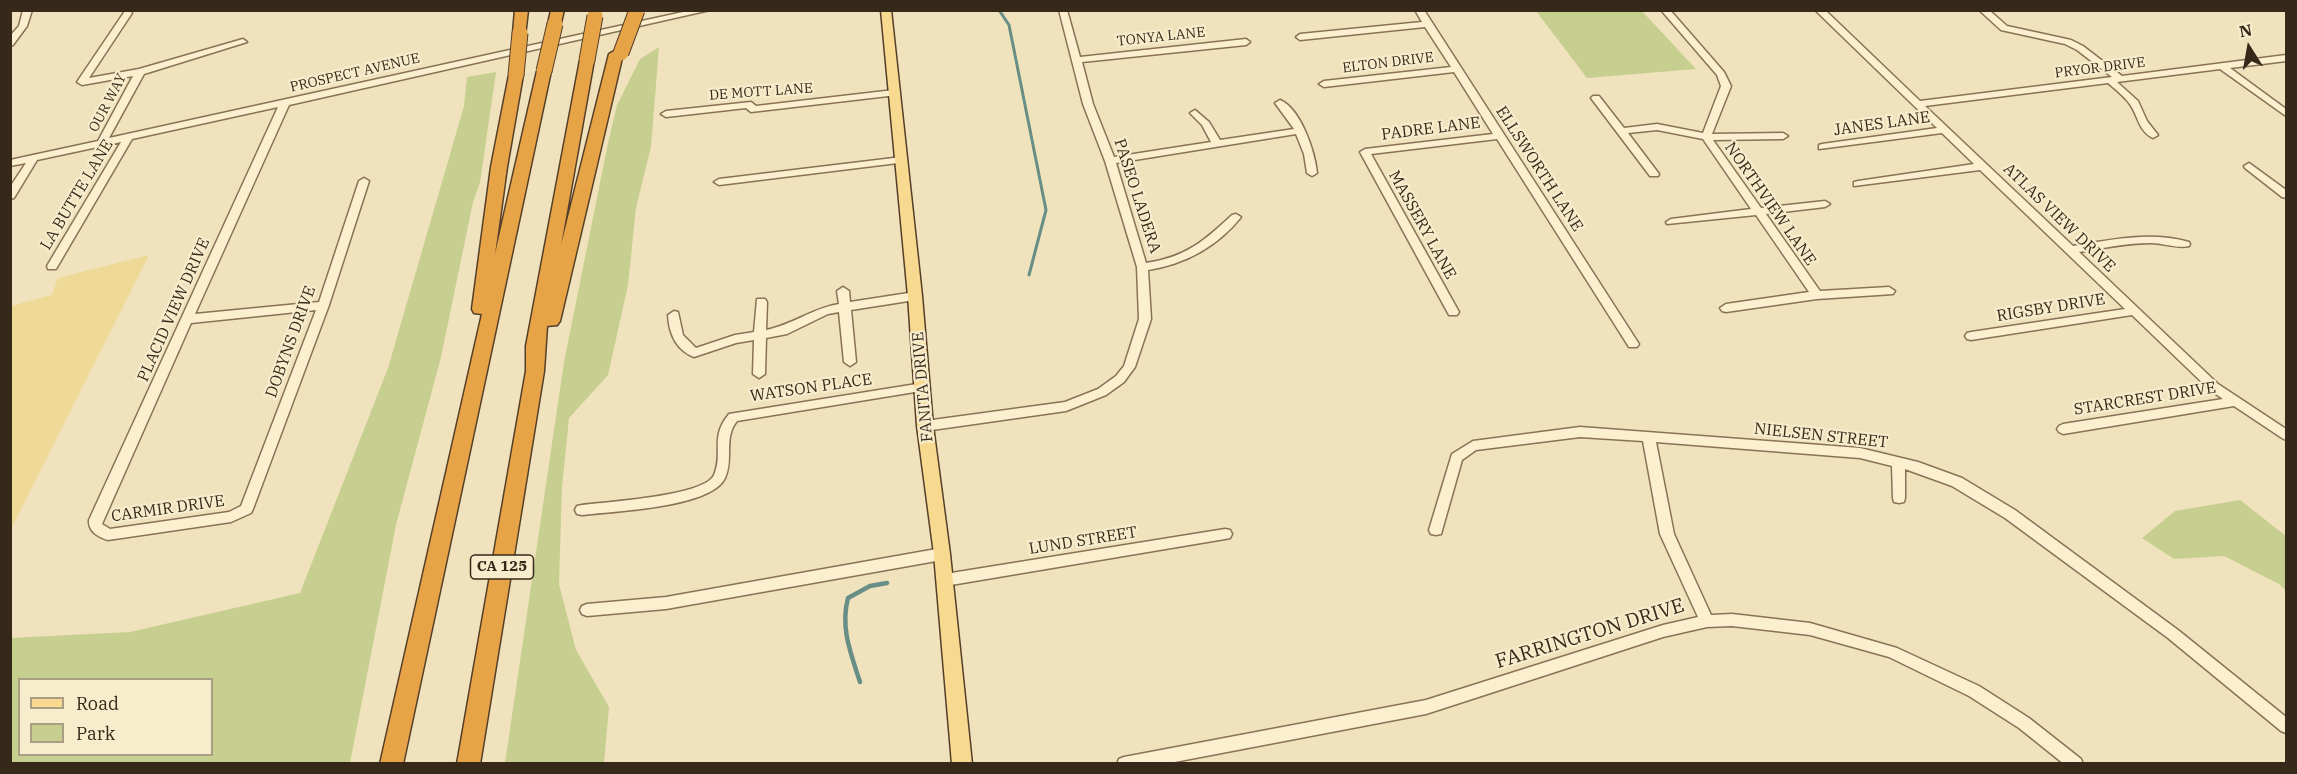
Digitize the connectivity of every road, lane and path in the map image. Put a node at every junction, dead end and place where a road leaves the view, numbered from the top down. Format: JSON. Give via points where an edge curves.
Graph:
{"nodes":[{"id":1,"x":28,"y":10,"type":"edge"},
{"id":2,"x":522,"y":10,"type":"edge"},
{"id":3,"x":627,"y":10,"type":"edge"},
{"id":4,"x":637,"y":10,"type":"edge"},
{"id":5,"x":705,"y":10,"type":"edge"},
{"id":6,"x":886,"y":10,"type":"edge"},
{"id":7,"x":1063,"y":10,"type":"edge"},
{"id":8,"x":1419,"y":10,"type":"edge"},
{"id":9,"x":1665,"y":10,"type":"edge"},
{"id":10,"x":1819,"y":10,"type":"edge"},
{"id":11,"x":1983,"y":10,"type":"edge"},
{"id":12,"x":690,"y":12,"type":"edge"},
{"id":13,"x":128,"y":13,"type":"dead end"},
{"id":14,"x":595,"y":13,"type":"edge"},
{"id":15,"x":556,"y":17,"type":"edge"},
{"id":16,"x":1427,"y":24,"type":"junction"},
{"id":17,"x":1300,"y":37,"type":"dead end"},
{"id":18,"x":243,"y":42,"type":"dead end"},
{"id":19,"x":1246,"y":42,"type":"dead end"},
{"id":20,"x":10,"y":43,"type":"edge"},
{"id":21,"x":618,"y":53,"type":"junction"},
{"id":22,"x":2286,"y":58,"type":"edge"},
{"id":23,"x":1078,"y":60,"type":"junction"},
{"id":24,"x":2222,"y":66,"type":"junction"},
{"id":25,"x":1456,"y":69,"type":"junction"},
{"id":26,"x":140,"y":72,"type":"junction"},
{"id":27,"x":2115,"y":80,"type":"junction"},
{"id":28,"x":1323,"y":84,"type":"dead end"},
{"id":29,"x":894,"y":93,"type":"junction"},
{"id":30,"x":1596,"y":98,"type":"dead end"},
{"id":31,"x":285,"y":102,"type":"junction"},
{"id":32,"x":1280,"y":103,"type":"dead end"},
{"id":33,"x":1918,"y":104,"type":"junction"},
{"id":34,"x":1195,"y":113,"type":"dead end"},
{"id":35,"x":2286,"y":113,"type":"edge"},
{"id":36,"x":666,"y":114,"type":"dead end"},
{"id":37,"x":1946,"y":130,"type":"junction"},
{"id":38,"x":1298,"y":131,"type":"junction"},
{"id":39,"x":1621,"y":131,"type":"junction"},
{"id":40,"x":2153,"y":135,"type":"dead end"},
{"id":41,"x":1500,"y":136,"type":"junction"},
{"id":42,"x":1783,"y":136,"type":"dead end"},
{"id":43,"x":1706,"y":137,"type":"junction"},
{"id":44,"x":128,"y":138,"type":"junction"},
{"id":45,"x":1217,"y":143,"type":"junction"},
{"id":46,"x":101,"y":144,"type":"junction"},
{"id":47,"x":1822,"y":147,"type":"dead end"},
{"id":48,"x":1365,"y":152,"type":"joint"},
{"id":49,"x":33,"y":159,"type":"junction"},
{"id":50,"x":902,"y":160,"type":"junction"},
{"id":51,"x":1110,"y":161,"type":"junction"},
{"id":52,"x":10,"y":163,"type":"edge"},
{"id":53,"x":1983,"y":166,"type":"junction"},
{"id":54,"x":2249,"y":166,"type":"dead end"},
{"id":55,"x":1312,"y":173,"type":"dead end"},
{"id":56,"x":1654,"y":174,"type":"dead end"},
{"id":57,"x":364,"y":181,"type":"dead end"},
{"id":58,"x":718,"y":182,"type":"dead end"},
{"id":59,"x":1858,"y":184,"type":"dead end"},
{"id":60,"x":2286,"y":195,"type":"edge"},
{"id":61,"x":10,"y":196,"type":"edge"},
{"id":62,"x":1825,"y":204,"type":"dead end"},
{"id":63,"x":1755,"y":211,"type":"junction"},
{"id":64,"x":1236,"y":217,"type":"dead end"},
{"id":65,"x":1671,"y":222,"type":"dead end"},
{"id":66,"x":2185,"y":244,"type":"dead end"},
{"id":67,"x":2071,"y":250,"type":"junction"},
{"id":68,"x":52,"y":266,"type":"dead end"},
{"id":69,"x":1142,"y":267,"type":"junction"},
{"id":70,"x":843,"y":291,"type":"dead end"},
{"id":71,"x":1889,"y":291,"type":"dead end"},
{"id":72,"x":1817,"y":295,"type":"junction"},
{"id":73,"x":915,"y":296,"type":"junction"},
{"id":74,"x":761,"y":302,"type":"dead end"},
{"id":75,"x":323,"y":305,"type":"junction"},
{"id":76,"x":845,"y":307,"type":"junction"},
{"id":77,"x":1726,"y":308,"type":"dead end"},
{"id":78,"x":2135,"y":311,"type":"junction"},
{"id":79,"x":1453,"y":312,"type":"dead end"},
{"id":80,"x":674,"y":315,"type":"dead end"},
{"id":81,"x":188,"y":319,"type":"junction"},
{"id":82,"x":761,"y":335,"type":"junction"},
{"id":83,"x":1971,"y":336,"type":"dead end"},
{"id":84,"x":1633,"y":344,"type":"dead end"},
{"id":85,"x":850,"y":362,"type":"dead end"},
{"id":86,"x":535,"y":371,"type":"junction"},
{"id":87,"x":759,"y":374,"type":"dead end"},
{"id":88,"x":923,"y":387,"type":"junction"},
{"id":89,"x":2233,"y":402,"type":"junction"},
{"id":90,"x":925,"y":426,"type":"junction"},
{"id":91,"x":2063,"y":429,"type":"dead end"},
{"id":92,"x":2286,"y":435,"type":"edge"},
{"id":93,"x":463,"y":436,"type":"junction"},
{"id":94,"x":1648,"y":438,"type":"junction"},
{"id":95,"x":1898,"y":461,"type":"junction"},
{"id":96,"x":1899,"y":498,"type":"dead end"},
{"id":97,"x":582,"y":510,"type":"dead end"},
{"id":98,"x":243,"y":512,"type":"joint"},
{"id":99,"x":1436,"y":530,"type":"dead end"},
{"id":100,"x":98,"y":531,"type":"joint"},
{"id":101,"x":1225,"y":534,"type":"dead end"},
{"id":102,"x":942,"y":554,"type":"junction"},
{"id":103,"x":945,"y":580,"type":"junction"},
{"id":104,"x":587,"y":610,"type":"dead end"},
{"id":105,"x":1707,"y":621,"type":"junction"},
{"id":106,"x":2286,"y":726,"type":"edge"},
{"id":107,"x":391,"y":764,"type":"edge"},
{"id":108,"x":468,"y":764,"type":"edge"},
{"id":109,"x":963,"y":764,"type":"edge"},
{"id":110,"x":1124,"y":764,"type":"edge"},
{"id":111,"x":2076,"y":764,"type":"edge"}],
"edges":[{"from":1,"to":20,"type":"street"},
{"from":2,"to":93,"type":"highway","bridge":true},
{"from":3,"to":21,"type":"highway"},
{"from":4,"to":21,"type":"highway","bridge":true},
{"from":5,"to":12,"type":"street","name":"PROSPECT AVENUE"},
{"from":6,"to":29,"type":"main road","name":"FANITA DRIVE"},
{"from":7,"to":23,"type":"street","name":"PASEO LADERA"},
{"from":8,"to":16,"type":"street","name":"ELLSWORTH LANE"},
{"from":9,"to":43,"type":"street","name":"NORTHVIEW LANE","via":[[1721,74],[1726,86]]},
{"from":10,"to":33,"type":"street","name":"ATLAS VIEW DRIVE"},
{"from":11,"to":27,"type":"street","via":[[2004,28],[2074,45]]},
{"from":12,"to":31,"type":"street","name":"PROSPECT AVENUE"},
{"from":13,"to":26,"type":"street","name":"OUR WAY","via":[[82,82]]},
{"from":14,"to":86,"type":"highway","number":"CA 125","bridge":true,"via":[[535,346]]},
{"from":15,"to":93,"type":"highway","bridge":true},
{"from":16,"to":17,"type":"street"},
{"from":16,"to":25,"type":"street","name":"ELLSWORTH LANE"},
{"from":18,"to":26,"type":"street"},
{"from":19,"to":23,"type":"street","name":"TONYA LANE"},
{"from":21,"to":86,"type":"highway","via":[[542,361]]},
{"from":22,"to":24,"type":"street","name":"PRYOR DRIVE"},
{"from":23,"to":51,"type":"street","name":"PASEO LADERA","via":[[1088,104]]},
{"from":24,"to":27,"type":"street","name":"PRYOR DRIVE"},
{"from":24,"to":35,"type":"street"},
{"from":25,"to":28,"type":"street","name":"ELTON DRIVE"},
{"from":25,"to":41,"type":"street","name":"ELLSWORTH LANE"},
{"from":26,"to":46,"type":"street","name":"OUR WAY"},
{"from":27,"to":33,"type":"street","name":"PRYOR DRIVE"},
{"from":27,"to":40,"type":"street","via":[[2135,103],[2142,122]]},
{"from":29,"to":36,"type":"street","name":"DE MOTT LANE"},
{"from":29,"to":50,"type":"main road","name":"FANITA DRIVE"},
{"from":30,"to":39,"type":"street"},
{"from":31,"to":44,"type":"street","name":"PROSPECT AVENUE"},
{"from":31,"to":81,"type":"street","name":"PLACID VIEW DRIVE"},
{"from":32,"to":38,"type":"street","via":[[1291,112]]},
{"from":33,"to":37,"type":"street","name":"ATLAS VIEW DRIVE"},
{"from":34,"to":45,"type":"street"},
{"from":37,"to":47,"type":"street","name":"JANES LANE"},
{"from":37,"to":53,"type":"street","name":"ATLAS VIEW DRIVE"},
{"from":38,"to":45,"type":"street"},
{"from":38,"to":55,"type":"street"},
{"from":39,"to":43,"type":"street","via":[[1665,128]]},
{"from":39,"to":56,"type":"street"},
{"from":41,"to":48,"type":"street","name":"PADRE LANE"},
{"from":41,"to":84,"type":"street","name":"ELLSWORTH LANE"},
{"from":42,"to":43,"type":"street"},
{"from":43,"to":63,"type":"street","name":"NORTHVIEW LANE"},
{"from":44,"to":46,"type":"street","name":"PROSPECT AVENUE"},
{"from":44,"to":68,"type":"street","name":"LA BUTTE LANE"},
{"from":45,"to":51,"type":"street"},
{"from":46,"to":49,"type":"street","name":"PROSPECT AVENUE"},
{"from":48,"to":79,"type":"street","name":"MASSERY LANE"},
{"from":49,"to":52,"type":"street","name":"PROSPECT AVENUE"},
{"from":49,"to":61,"type":"street"},
{"from":50,"to":58,"type":"street"},
{"from":50,"to":73,"type":"main road","name":"FANITA DRIVE"},
{"from":51,"to":69,"type":"street","name":"PASEO LADERA"},
{"from":53,"to":59,"type":"street"},
{"from":53,"to":67,"type":"street","name":"ATLAS VIEW DRIVE"},
{"from":54,"to":60,"type":"street"},
{"from":57,"to":75,"type":"street","name":"DOBYNS DRIVE"},
{"from":62,"to":63,"type":"street"},
{"from":63,"to":65,"type":"street"},
{"from":63,"to":72,"type":"street","name":"NORTHVIEW LANE"},
{"from":64,"to":69,"type":"street","via":[[1198,251],[1179,261]]},
{"from":66,"to":67,"type":"street","via":[[2166,238],[2146,239]]},
{"from":67,"to":78,"type":"street","name":"ATLAS VIEW DRIVE"},
{"from":69,"to":90,"type":"street","name":"PASEO LADERA","via":[[1145,319],[1130,367],[1120,379],[1102,392],[1066,406]]},
{"from":70,"to":76,"type":"street"},
{"from":71,"to":72,"type":"street"},
{"from":72,"to":77,"type":"street"},
{"from":73,"to":76,"type":"street"},
{"from":73,"to":88,"type":"main road","name":"FANITA DRIVE"},
{"from":74,"to":82,"type":"street"},
{"from":75,"to":81,"type":"street"},
{"from":75,"to":98,"type":"street","name":"DOBYNS DRIVE"},
{"from":76,"to":82,"type":"street","via":[[826,310],[783,331]]},
{"from":76,"to":85,"type":"street"},
{"from":78,"to":83,"type":"street","name":"RIGSBY DRIVE"},
{"from":78,"to":89,"type":"street","name":"ATLAS VIEW DRIVE"},
{"from":80,"to":82,"type":"street","via":[[678,340],[694,353]]},
{"from":81,"to":100,"type":"street","name":"PLACID VIEW DRIVE","via":[[96,520]]},
{"from":82,"to":87,"type":"street"},
{"from":86,"to":108,"type":"highway","number":"CA 125"},
{"from":88,"to":90,"type":"main road","name":"FANITA DRIVE"},
{"from":88,"to":97,"type":"street","name":"WATSON PLACE","via":[[733,417],[722,433],[721,473],[716,483],[705,490]]},
{"from":89,"to":91,"type":"street","name":"STARCREST DRIVE"},
{"from":89,"to":92,"type":"street","name":"ATLAS VIEW DRIVE"},
{"from":90,"to":102,"type":"main road","name":"FANITA DRIVE"},
{"from":93,"to":107,"type":"highway"},
{"from":94,"to":95,"type":"street","name":"NIELSEN STREET","via":[[1860,453]]},
{"from":94,"to":99,"type":"street","name":"NIELSEN STREET","via":[[1580,432],[1466,448],[1456,457]]},
{"from":94,"to":105,"type":"street","via":[[1667,534]]},
{"from":95,"to":96,"type":"street"},
{"from":95,"to":106,"type":"street","name":"NIELSEN STREET","via":[[1957,482],[2010,514],[2173,634]]},
{"from":98,"to":100,"type":"street","name":"CARMIR DRIVE","via":[[108,535]]},
{"from":101,"to":103,"type":"street","name":"LUND STREET"},
{"from":102,"to":103,"type":"main road","name":"FANITA DRIVE"},
{"from":102,"to":104,"type":"street","via":[[676,601]]},
{"from":103,"to":109,"type":"main road","name":"FANITA DRIVE"},
{"from":105,"to":110,"type":"street","name":"FARRINGTON DRIVE","via":[[1663,630],[1426,707]]},
{"from":105,"to":111,"type":"street","name":"FARRINGTON DRIVE","via":[[1783,624],[1892,652],[1991,702]]}]}
